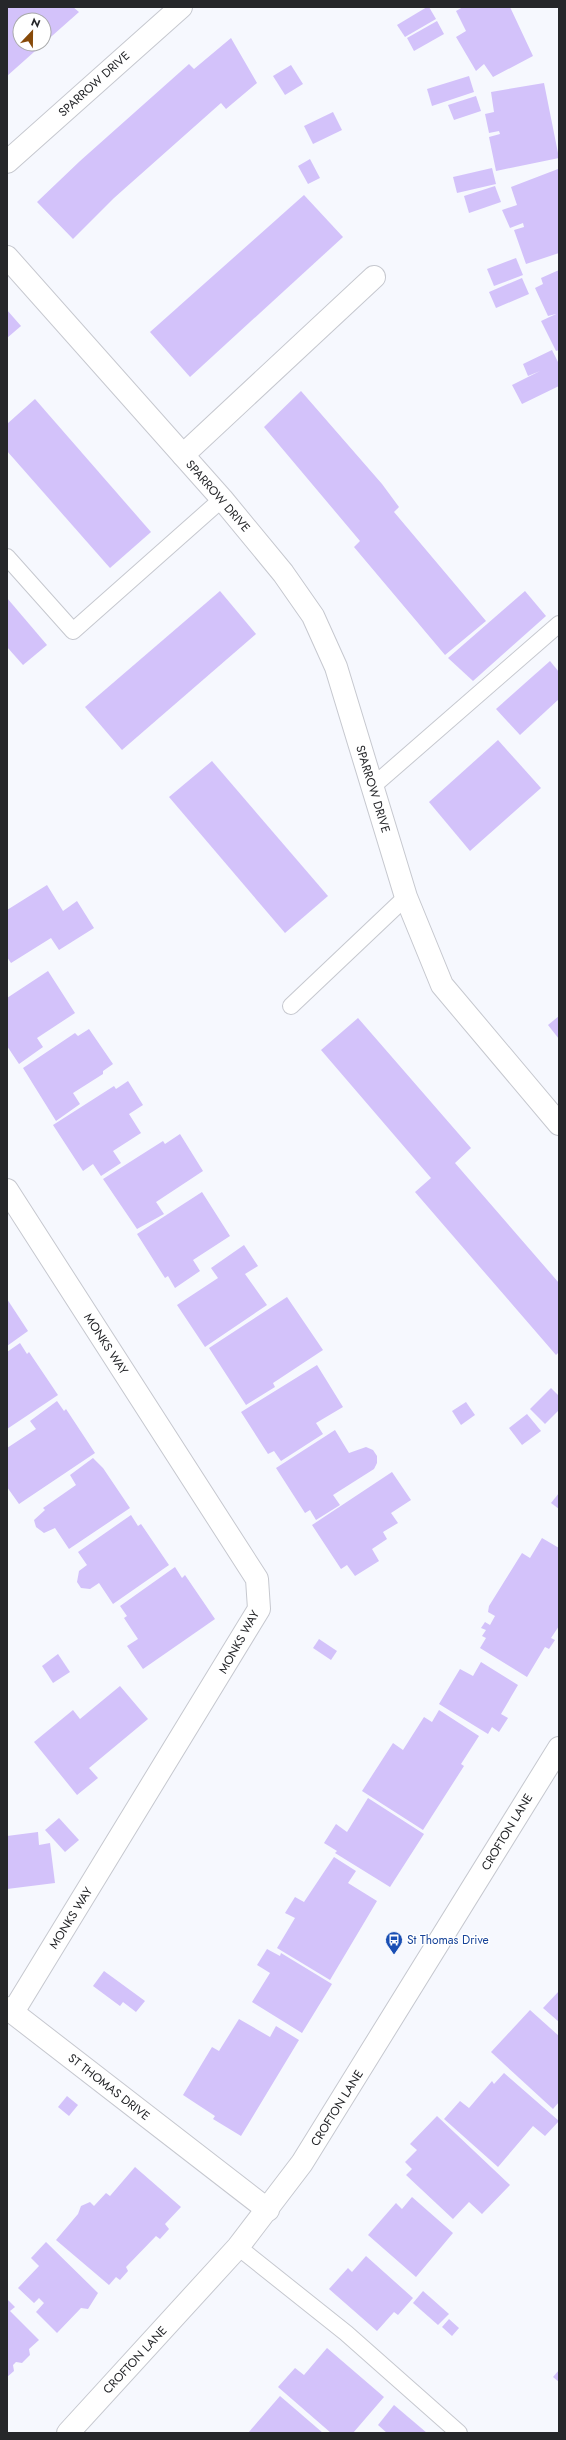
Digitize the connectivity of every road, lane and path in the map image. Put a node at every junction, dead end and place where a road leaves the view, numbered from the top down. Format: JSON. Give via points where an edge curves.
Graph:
{"nodes":[{"id":1,"x":182,"y":7,"type":"edge"},
{"id":2,"x":7,"y":162,"type":"edge"},
{"id":3,"x":7,"y":257,"type":"edge"},
{"id":4,"x":374,"y":277,"type":"dead end"},
{"id":5,"x":183,"y":455,"type":"junction"},
{"id":6,"x":222,"y":499,"type":"junction"},
{"id":7,"x":7,"y":557,"type":"edge"},
{"id":8,"x":559,"y":624,"type":"edge"},
{"id":9,"x":373,"y":786,"type":"junction"},
{"id":10,"x":406,"y":897,"type":"junction"},
{"id":11,"x":291,"y":1006,"type":"dead end"},
{"id":12,"x":559,"y":1124,"type":"edge"},
{"id":13,"x":7,"y":1190,"type":"edge"},
{"id":14,"x":559,"y":1748,"type":"edge"},
{"id":15,"x":10,"y":2010,"type":"edge"},
{"id":16,"x":268,"y":2210,"type":"junction"},
{"id":17,"x":238,"y":2247,"type":"junction"},
{"id":18,"x":68,"y":2433,"type":"edge"},
{"id":19,"x":459,"y":2433,"type":"edge"}],
"edges":[{"from":1,"to":2,"type":"street","name":"SPARROW DRIVE"},
{"from":3,"to":5,"type":"street","name":"SPARROW DRIVE"},
{"from":4,"to":5,"type":"street","name":"SPARROW DRIVE"},
{"from":5,"to":6,"type":"street","name":"SPARROW DRIVE"},
{"from":6,"to":7,"type":"lane","via":[[73,632]]},
{"from":6,"to":9,"type":"street","name":"SPARROW DRIVE","via":[[283,573],[313,616],[336,667]]},
{"from":8,"to":9,"type":"lane"},
{"from":9,"to":10,"type":"street","name":"SPARROW DRIVE"},
{"from":10,"to":11,"type":"lane"},
{"from":10,"to":12,"type":"street","name":"SPARROW DRIVE","via":[[442,985]]},
{"from":13,"to":15,"type":"street","name":"MONKS WAY","via":[[258,1579],[259,1610]]},
{"from":14,"to":16,"type":"street","name":"CROFTON LANE","via":[[302,2164]]},
{"from":15,"to":16,"type":"street","name":"ST THOMAS DRIVE"},
{"from":16,"to":17,"type":"street","name":"CROFTON LANE"},
{"from":17,"to":18,"type":"street","name":"CROFTON LANE"},
{"from":17,"to":19,"type":"lane","via":[[346,2334]]}]}
